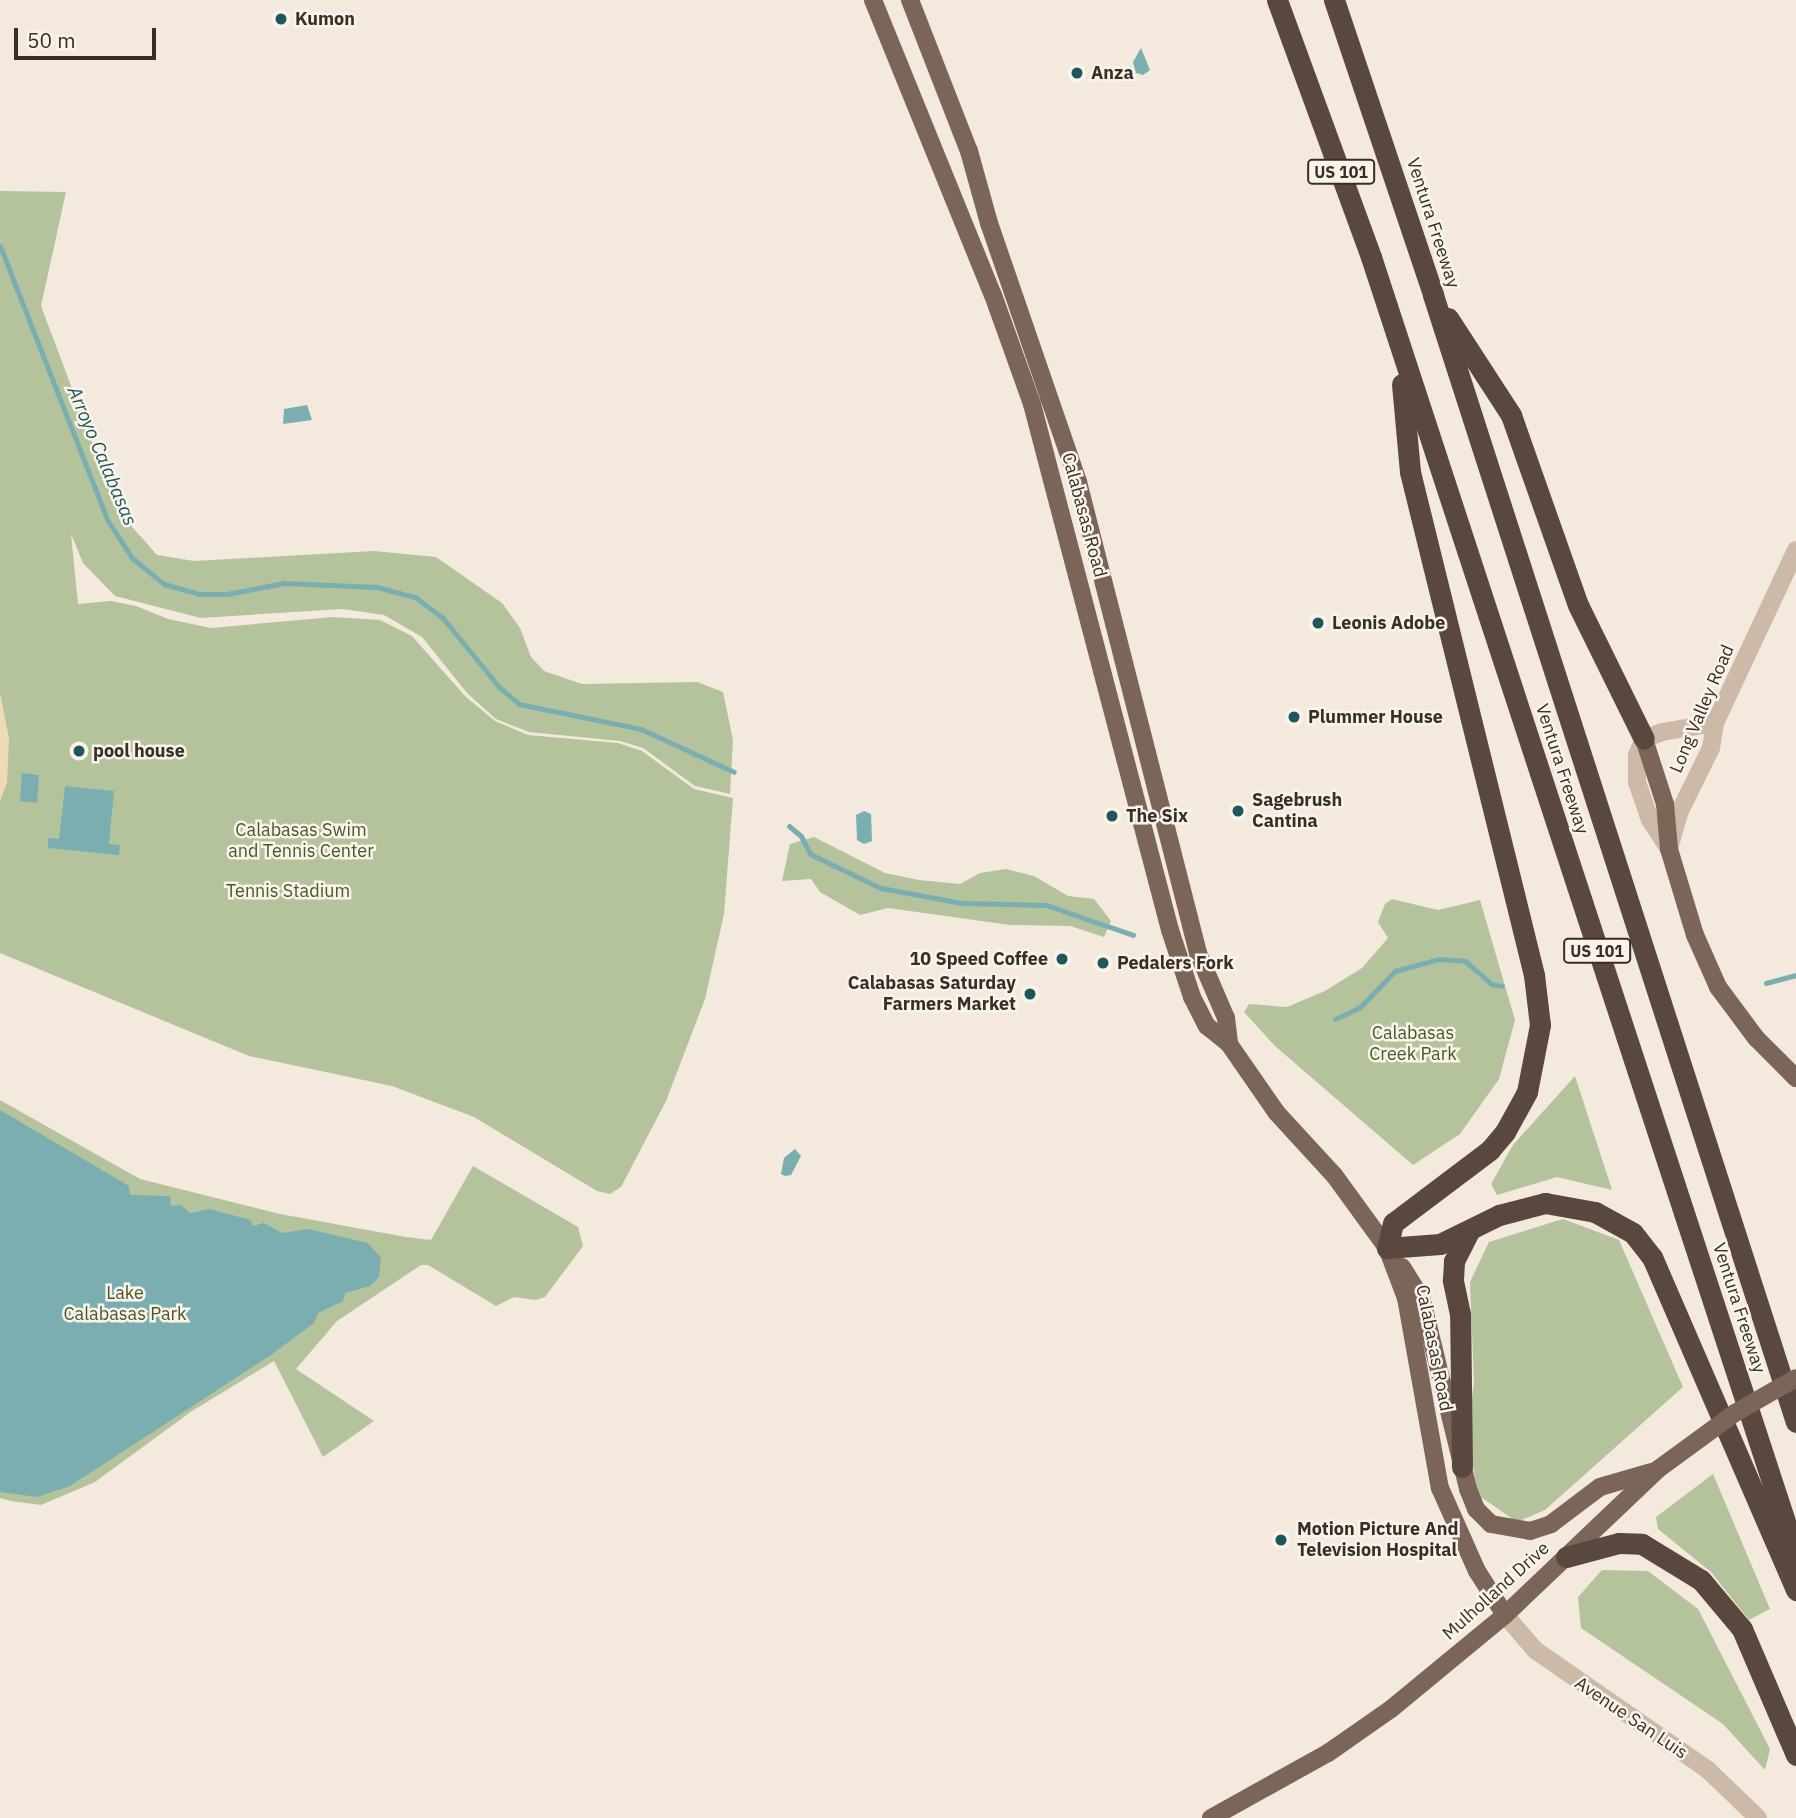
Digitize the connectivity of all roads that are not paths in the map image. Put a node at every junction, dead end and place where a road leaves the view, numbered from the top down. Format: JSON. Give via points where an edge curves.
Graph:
{"nodes":[{"id":1,"x":873,"y":0,"type":"edge"},
{"id":2,"x":909,"y":0,"type":"edge"},
{"id":3,"x":1277,"y":0,"type":"edge"},
{"id":4,"x":1334,"y":0,"type":"edge"},
{"id":5,"x":1433,"y":295,"type":"junction"},
{"id":6,"x":1399,"y":346,"type":"junction"},
{"id":7,"x":1796,"y":550,"type":"edge"},
{"id":8,"x":1715,"y":723,"type":"junction"},
{"id":9,"x":1644,"y":739,"type":"junction"},
{"id":10,"x":1669,"y":849,"type":"junction"},
{"id":11,"x":1229,"y":1044,"type":"junction"},
{"id":12,"x":1796,"y":1078,"type":"edge"},
{"id":13,"x":1469,"y":1232,"type":"junction"},
{"id":14,"x":1387,"y":1248,"type":"junction"},
{"id":15,"x":1796,"y":1378,"type":"edge"},
{"id":16,"x":1796,"y":1422,"type":"edge"},
{"id":17,"x":1462,"y":1467,"type":"junction"},
{"id":18,"x":1657,"y":1470,"type":"junction"},
{"id":19,"x":1796,"y":1555,"type":"edge"},
{"id":20,"x":1566,"y":1557,"type":"junction"},
{"id":21,"x":1796,"y":1590,"type":"edge"},
{"id":22,"x":1505,"y":1615,"type":"junction"},
{"id":23,"x":1796,"y":1755,"type":"edge"},
{"id":24,"x":1211,"y":1818,"type":"edge"},
{"id":25,"x":1758,"y":1818,"type":"edge"}],
"edges":[{"from":1,"to":11,"type":"main road","name":"Calabasas Road","via":[[993,295],[1032,404],[1170,930],[1207,1026]]},
{"from":2,"to":11,"type":"main road","name":"Calabasas Road","via":[[964,140],[1078,482],[1198,953],[1226,1018]]},
{"from":3,"to":6,"type":"highway","name":"Ventura Freeway","number":"US 101","via":[[1345,181]]},
{"from":4,"to":5,"type":"highway","name":"Ventura Freeway","number":"US 101"},
{"from":5,"to":9,"type":"highway","via":[[1511,415],[1578,605]]},
{"from":5,"to":16,"type":"highway","name":"Ventura Freeway","number":"US 101"},
{"from":6,"to":14,"type":"highway","via":[[1410,472],[1534,975],[1540,1025],[1527,1092],[1511,1123],[1490,1150],[1393,1223]]},
{"from":6,"to":19,"type":"highway","name":"Ventura Freeway","number":"US 101"},
{"from":7,"to":8,"type":"street","name":"Long Valley Road"},
{"from":8,"to":9,"type":"street"},
{"from":8,"to":10,"type":"street","name":"Long Valley Road","via":[[1712,748],[1679,813]]},
{"from":9,"to":10,"type":"main road","via":[[1665,804]]},
{"from":10,"to":12,"type":"main road","via":[[1695,935],[1718,987],[1756,1038]]},
{"from":11,"to":14,"type":"main road","name":"Calabasas Road","via":[[1276,1112],[1334,1175]]},
{"from":13,"to":14,"type":"highway","via":[[1427,1248]]},
{"from":13,"to":17,"type":"highway","via":[[1454,1261],[1453,1280],[1460,1314]]},
{"from":13,"to":21,"type":"highway","via":[[1499,1215],[1545,1203],[1595,1212],[1633,1233],[1652,1256]]},
{"from":14,"to":17,"type":"main road","via":[[1421,1297]]},
{"from":14,"to":22,"type":"main road","name":"Calabasas Road","via":[[1406,1298],[1440,1488],[1477,1571]]},
{"from":15,"to":18,"type":"main road","name":"Mulholland Drive","bridge":true,"via":[[1735,1413]]},
{"from":17,"to":18,"type":"main road","via":[[1476,1510],[1491,1524],[1530,1531],[1551,1524],[1600,1488]]},
{"from":18,"to":20,"type":"main road","name":"Mulholland Drive"},
{"from":20,"to":22,"type":"main road","name":"Mulholland Drive"},
{"from":20,"to":23,"type":"highway","via":[[1619,1543],[1642,1544],[1701,1580],[1742,1629]]},
{"from":22,"to":24,"type":"main road","name":"Mulholland Drive","via":[[1338,1746]]},
{"from":22,"to":25,"type":"street","name":"Avenue San Luis","via":[[1535,1650],[1708,1770]]}]}
